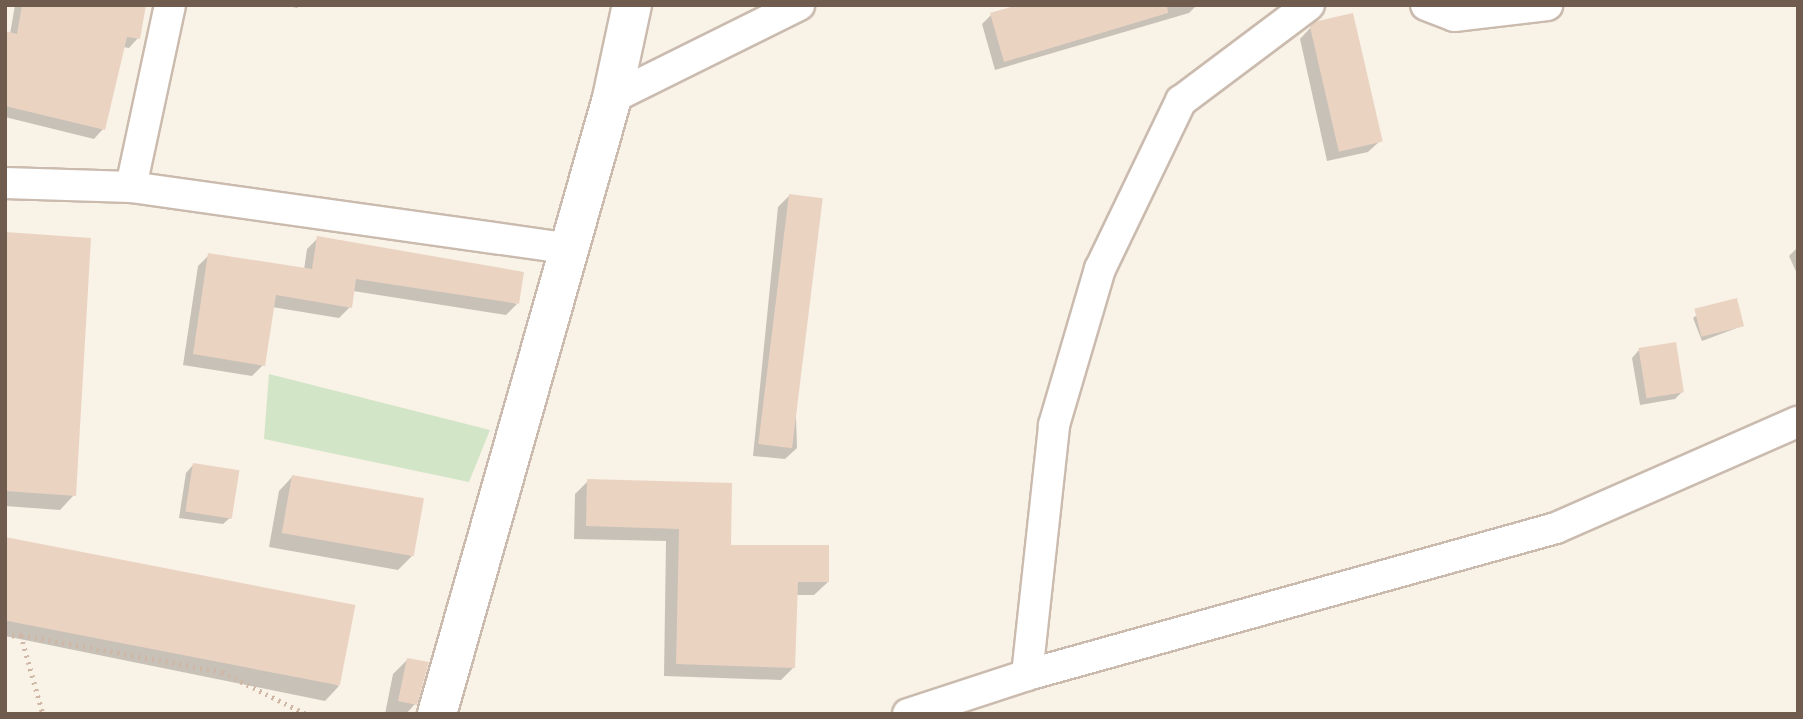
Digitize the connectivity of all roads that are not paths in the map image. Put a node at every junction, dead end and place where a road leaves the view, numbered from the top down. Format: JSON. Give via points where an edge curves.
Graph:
{"nodes":[{"id":1,"x":170,"y":5,"type":"edge"},
{"id":2,"x":632,"y":5,"type":"edge"},
{"id":3,"x":799,"y":5,"type":"edge"},
{"id":4,"x":1309,"y":5,"type":"edge"},
{"id":5,"x":1426,"y":5,"type":"edge"},
{"id":6,"x":1547,"y":5,"type":"edge"},
{"id":7,"x":612,"y":99,"type":"junction"},
{"id":8,"x":5,"y":183,"type":"edge"},
{"id":9,"x":131,"y":187,"type":"junction"},
{"id":10,"x":567,"y":248,"type":"junction"},
{"id":11,"x":1798,"y":422,"type":"edge"},
{"id":12,"x":1027,"y":675,"type":"junction"},
{"id":13,"x":438,"y":714,"type":"edge"},
{"id":14,"x":908,"y":714,"type":"edge"}],
"edges":[{"from":1,"to":9,"type":"street"},
{"from":2,"to":7,"type":"main road"},
{"from":3,"to":7,"type":"street"},
{"from":4,"to":12,"type":"street","via":[[1181,101],[1100,269],[1054,425]]},
{"from":5,"to":6,"type":"street","via":[[1454,16]]},
{"from":7,"to":10,"type":"main road"},
{"from":8,"to":9,"type":"street"},
{"from":9,"to":10,"type":"street"},
{"from":10,"to":13,"type":"main road"},
{"from":11,"to":12,"type":"street","via":[[1556,528]]},
{"from":12,"to":14,"type":"street"}]}
